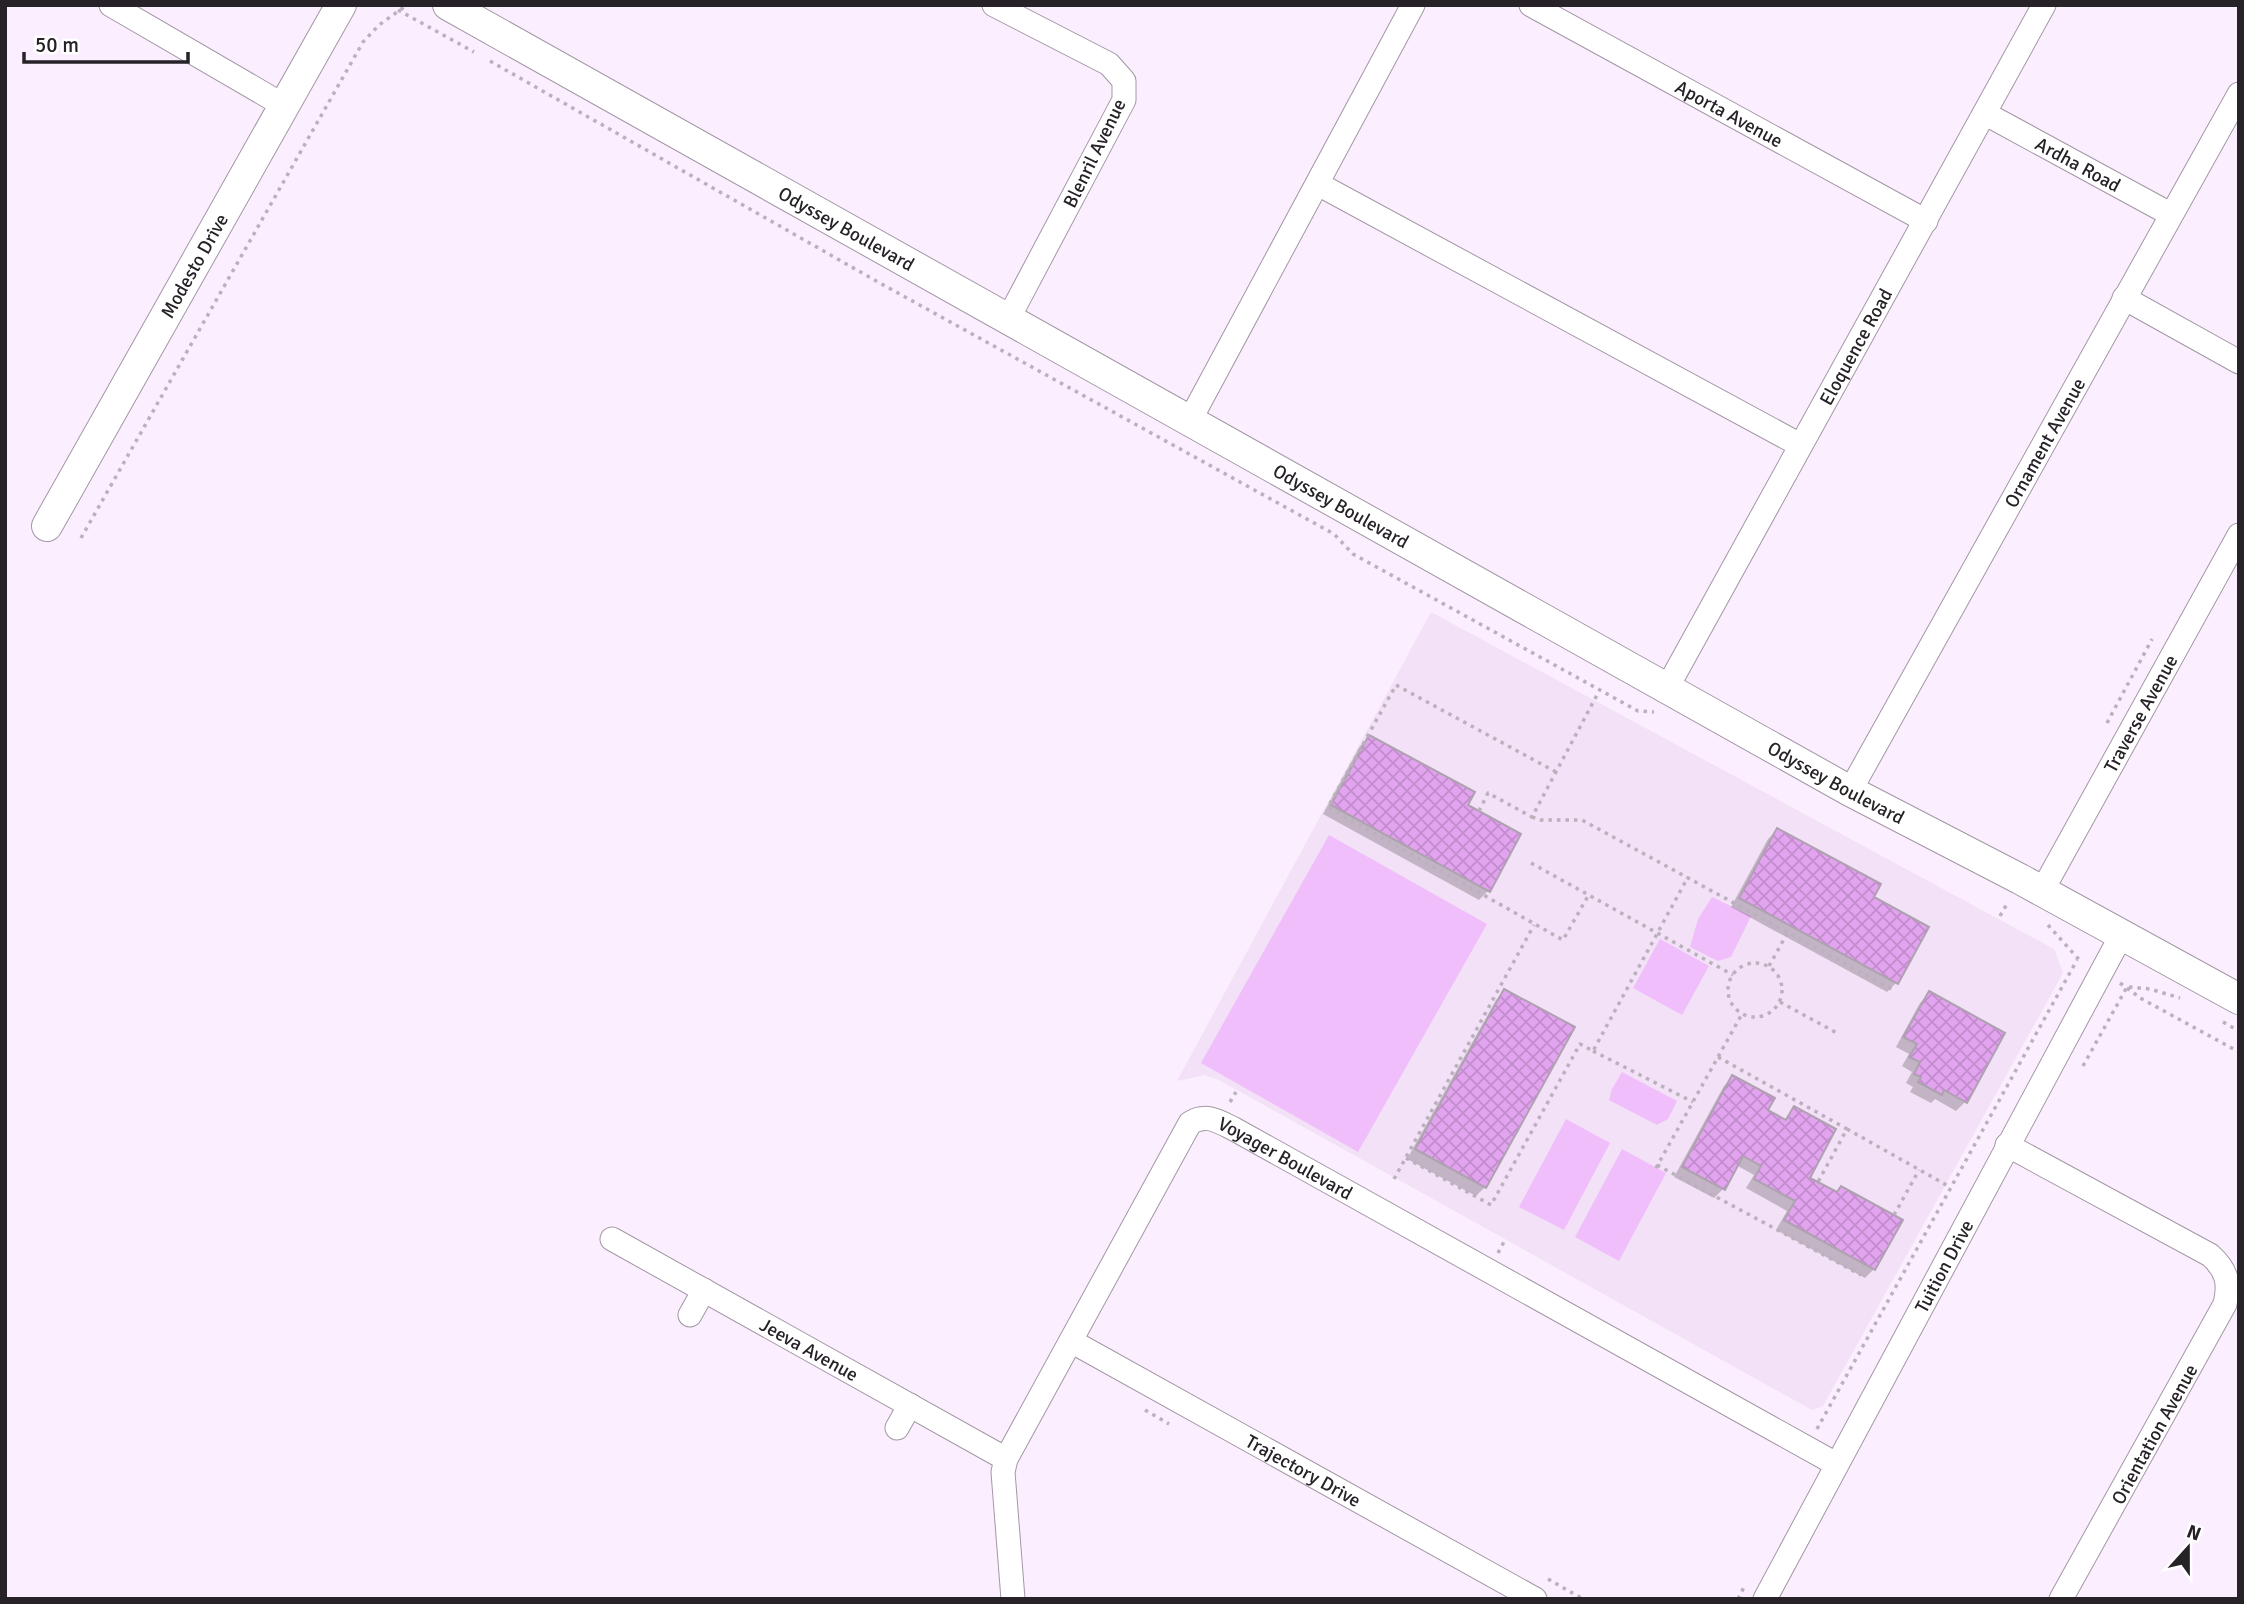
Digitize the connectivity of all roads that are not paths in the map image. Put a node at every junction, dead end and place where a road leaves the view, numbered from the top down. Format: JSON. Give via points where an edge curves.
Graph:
{"nodes":[{"id":1,"x":111,"y":5,"type":"edge"},
{"id":2,"x":341,"y":5,"type":"edge"},
{"id":3,"x":448,"y":5,"type":"edge"},
{"id":4,"x":995,"y":5,"type":"edge"},
{"id":5,"x":1413,"y":5,"type":"edge"},
{"id":6,"x":1531,"y":5,"type":"edge"},
{"id":7,"x":2040,"y":7,"type":"edge"},
{"id":8,"x":2239,"y":94,"type":"edge"},
{"id":9,"x":283,"y":105,"type":"junction"},
{"id":10,"x":1986,"y":114,"type":"junction"},
{"id":11,"x":1318,"y":184,"type":"junction"},
{"id":12,"x":2170,"y":214,"type":"junction"},
{"id":13,"x":1926,"y":220,"type":"junction"},
{"id":14,"x":2124,"y":298,"type":"junction"},
{"id":15,"x":1007,"y":321,"type":"junction"},
{"id":16,"x":2239,"y":362,"type":"edge"},
{"id":17,"x":1189,"y":422,"type":"junction"},
{"id":18,"x":1800,"y":445,"type":"junction"},
{"id":19,"x":47,"y":526,"type":"dead end"},
{"id":20,"x":2239,"y":535,"type":"edge"},
{"id":21,"x":1667,"y":688,"type":"junction"},
{"id":22,"x":1850,"y":791,"type":"junction"},
{"id":23,"x":2042,"y":891,"type":"junction"},
{"id":24,"x":2122,"y":934,"type":"junction"},
{"id":25,"x":2231,"y":997,"type":"edge"},
{"id":26,"x":2007,"y":1145,"type":"junction"},
{"id":27,"x":612,"y":1240,"type":"dead end"},
{"id":28,"x":2230,"y":1267,"type":"edge"},
{"id":29,"x":704,"y":1290,"type":"junction"},
{"id":30,"x":691,"y":1315,"type":"dead end"},
{"id":31,"x":1071,"y":1341,"type":"junction"},
{"id":32,"x":910,"y":1405,"type":"junction"},
{"id":33,"x":897,"y":1428,"type":"dead end"},
{"id":34,"x":1006,"y":1458,"type":"junction"},
{"id":35,"x":1836,"y":1464,"type":"junction"},
{"id":36,"x":1013,"y":1599,"type":"edge"},
{"id":37,"x":1535,"y":1599,"type":"edge"},
{"id":38,"x":1765,"y":1599,"type":"edge"},
{"id":39,"x":2061,"y":1599,"type":"edge"}],
"edges":[{"from":1,"to":9,"type":"street"},
{"from":2,"to":9,"type":"street","name":"Modesto Drive"},
{"from":3,"to":15,"type":"street","name":"Odyssey Boulevard"},
{"from":4,"to":15,"type":"street","name":"Blenril Avenue","via":[[1109,64],[1125,81],[1124,100]]},
{"from":5,"to":11,"type":"street"},
{"from":6,"to":13,"type":"street","name":"Aporta Avenue"},
{"from":7,"to":10,"type":"street","name":"Eloquence Road"},
{"from":8,"to":12,"type":"street","name":"Ornament Avenue"},
{"from":9,"to":19,"type":"street","name":"Modesto Drive"},
{"from":10,"to":12,"type":"street","name":"Ardha Road"},
{"from":10,"to":13,"type":"street","name":"Eloquence Road"},
{"from":11,"to":17,"type":"street"},
{"from":11,"to":18,"type":"street"},
{"from":12,"to":14,"type":"street","name":"Ornament Avenue"},
{"from":13,"to":18,"type":"street","name":"Eloquence Road"},
{"from":14,"to":16,"type":"street"},
{"from":14,"to":22,"type":"street","name":"Ornament Avenue"},
{"from":15,"to":17,"type":"street","name":"Odyssey Boulevard"},
{"from":17,"to":21,"type":"street","name":"Odyssey Boulevard"},
{"from":18,"to":21,"type":"street","name":"Eloquence Road"},
{"from":20,"to":23,"type":"street","name":"Traverse Avenue"},
{"from":21,"to":22,"type":"street","name":"Odyssey Boulevard"},
{"from":22,"to":23,"type":"street","name":"Odyssey Boulevard"},
{"from":23,"to":24,"type":"street","name":"Odyssey Boulevard"},
{"from":24,"to":25,"type":"street","name":"Odyssey Boulevard"},
{"from":24,"to":26,"type":"street","name":"Tuition Drive"},
{"from":26,"to":28,"type":"street","name":"Orientation Avenue"},
{"from":26,"to":35,"type":"street","name":"Tuition Drive"},
{"from":27,"to":29,"type":"street","name":"Jeeva Avenue"},
{"from":28,"to":39,"type":"street","name":"Orientation Avenue","via":[[2225,1304]]},
{"from":29,"to":30,"type":"street"},
{"from":29,"to":32,"type":"street","name":"Jeeva Avenue"},
{"from":31,"to":34,"type":"street","name":"Voyager Boulevard"},
{"from":31,"to":35,"type":"street","name":"Voyager Boulevard","via":[[1190,1123],[1199,1117],[1212,1119]]},
{"from":31,"to":37,"type":"street","name":"Trajectory Drive"},
{"from":32,"to":33,"type":"street"},
{"from":32,"to":34,"type":"street","name":"Jeeva Avenue"},
{"from":34,"to":36,"type":"street","name":"Voyager Boulevard"},
{"from":35,"to":38,"type":"street","name":"Tuition Drive"}]}
